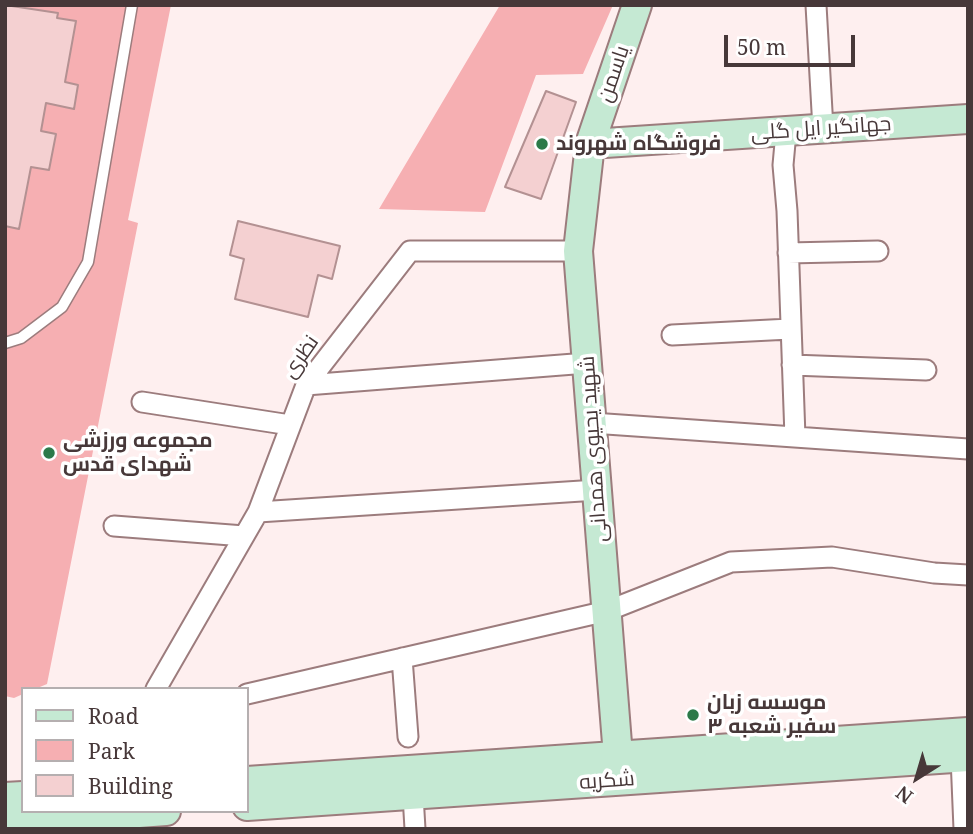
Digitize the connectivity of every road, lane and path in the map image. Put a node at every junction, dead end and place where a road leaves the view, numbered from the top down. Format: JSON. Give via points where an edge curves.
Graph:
{"nodes":[{"id":1,"x":132,"y":5,"type":"edge"},
{"id":2,"x":637,"y":5,"type":"edge"},
{"id":3,"x":816,"y":5,"type":"edge"},
{"id":4,"x":968,"y":119,"type":"edge"},
{"id":5,"x":823,"y":129,"type":"junction"},
{"id":6,"x":786,"y":132,"type":"junction"},
{"id":7,"x":590,"y":144,"type":"junction"},
{"id":8,"x":579,"y":251,"type":"junction"},
{"id":9,"x":878,"y":251,"type":"dead end"},
{"id":10,"x":788,"y":253,"type":"junction"},
{"id":11,"x":790,"y":329,"type":"junction"},
{"id":12,"x":672,"y":335,"type":"dead end"},
{"id":13,"x":5,"y":343,"type":"edge"},
{"id":14,"x":587,"y":363,"type":"junction"},
{"id":15,"x":792,"y":365,"type":"junction"},
{"id":16,"x":926,"y":370,"type":"dead end"},
{"id":17,"x":306,"y":385,"type":"junction"},
{"id":18,"x":142,"y":402,"type":"dead end"},
{"id":19,"x":592,"y":422,"type":"junction"},
{"id":20,"x":290,"y":425,"type":"junction"},
{"id":21,"x":795,"y":437,"type":"junction"},
{"id":22,"x":968,"y":449,"type":"edge"},
{"id":23,"x":597,"y":490,"type":"junction"},
{"id":24,"x":258,"y":512,"type":"junction"},
{"id":25,"x":114,"y":526,"type":"dead end"},
{"id":26,"x":244,"y":536,"type":"junction"},
{"id":27,"x":968,"y":575,"type":"edge"},
{"id":28,"x":607,"y":611,"type":"junction"},
{"id":29,"x":402,"y":658,"type":"junction"},
{"id":30,"x":157,"y":687,"type":"edge"},
{"id":31,"x":248,"y":694,"type":"edge"},
{"id":32,"x":408,"y":737,"type":"dead end"},
{"id":33,"x":966,"y":749,"type":"edge"},
{"id":34,"x":618,"y":756,"type":"junction"},
{"id":35,"x":248,"y":781,"type":"edge"},
{"id":36,"x":413,"y":795,"type":"junction"},
{"id":37,"x":248,"y":806,"type":"edge"},
{"id":38,"x":139,"y":813,"type":"edge"},
{"id":39,"x":5,"y":825,"type":"edge"},
{"id":40,"x":415,"y":829,"type":"edge"},
{"id":41,"x":964,"y":829,"type":"edge"}],
"edges":[{"from":1,"to":13,"type":"lane","via":[[88,262],[61,307],[21,338]]},
{"from":2,"to":7,"type":"main road","name":"یاسمن"},
{"from":3,"to":5,"type":"street"},
{"from":4,"to":5,"type":"main road","name":"جهانگیر ایل گلی"},
{"from":5,"to":6,"type":"main road","name":"جهانگیر ایل گلی"},
{"from":6,"to":7,"type":"main road","name":"جهانگیر ایل گلی"},
{"from":6,"to":10,"type":"street","via":[[783,165]]},
{"from":7,"to":8,"type":"main road","name":"شهید یحیوی همدانی"},
{"from":8,"to":14,"type":"main road","name":"شهید یحیوی همدانی"},
{"from":8,"to":17,"type":"street","name":"نظری","via":[[410,251]]},
{"from":9,"to":10,"type":"street"},
{"from":10,"to":11,"type":"street"},
{"from":11,"to":12,"type":"street"},
{"from":11,"to":15,"type":"street"},
{"from":14,"to":17,"type":"street"},
{"from":14,"to":19,"type":"main road","name":"شهید یحیوی همدانی"},
{"from":15,"to":16,"type":"street"},
{"from":15,"to":21,"type":"street"},
{"from":17,"to":20,"type":"street","name":"نظری"},
{"from":18,"to":20,"type":"street"},
{"from":19,"to":21,"type":"street"},
{"from":19,"to":23,"type":"main road","name":"شهید یحیوی همدانی"},
{"from":20,"to":24,"type":"street","name":"نظری"},
{"from":21,"to":22,"type":"street"},
{"from":23,"to":24,"type":"street"},
{"from":23,"to":28,"type":"main road","name":"شهید یحیوی همدانی"},
{"from":24,"to":26,"type":"street","name":"نظری"},
{"from":25,"to":26,"type":"street"},
{"from":26,"to":30,"type":"street","name":"نظری"},
{"from":27,"to":28,"type":"street","via":[[832,557],[731,562]]},
{"from":28,"to":29,"type":"street"},
{"from":28,"to":34,"type":"main road","name":"شهید یحیوی همدانی"},
{"from":29,"to":31,"type":"street"},
{"from":29,"to":32,"type":"street"},
{"from":33,"to":34,"type":"main road","name":"شکریه"},
{"from":33,"to":36,"type":"main road","name":"شکریه"},
{"from":33,"to":41,"type":"street"},
{"from":34,"to":35,"type":"main road","name":"شکریه"},
{"from":36,"to":37,"type":"main road","name":"شکریه"},
{"from":36,"to":40,"type":"street"},
{"from":38,"to":39,"type":"main road"}]}
